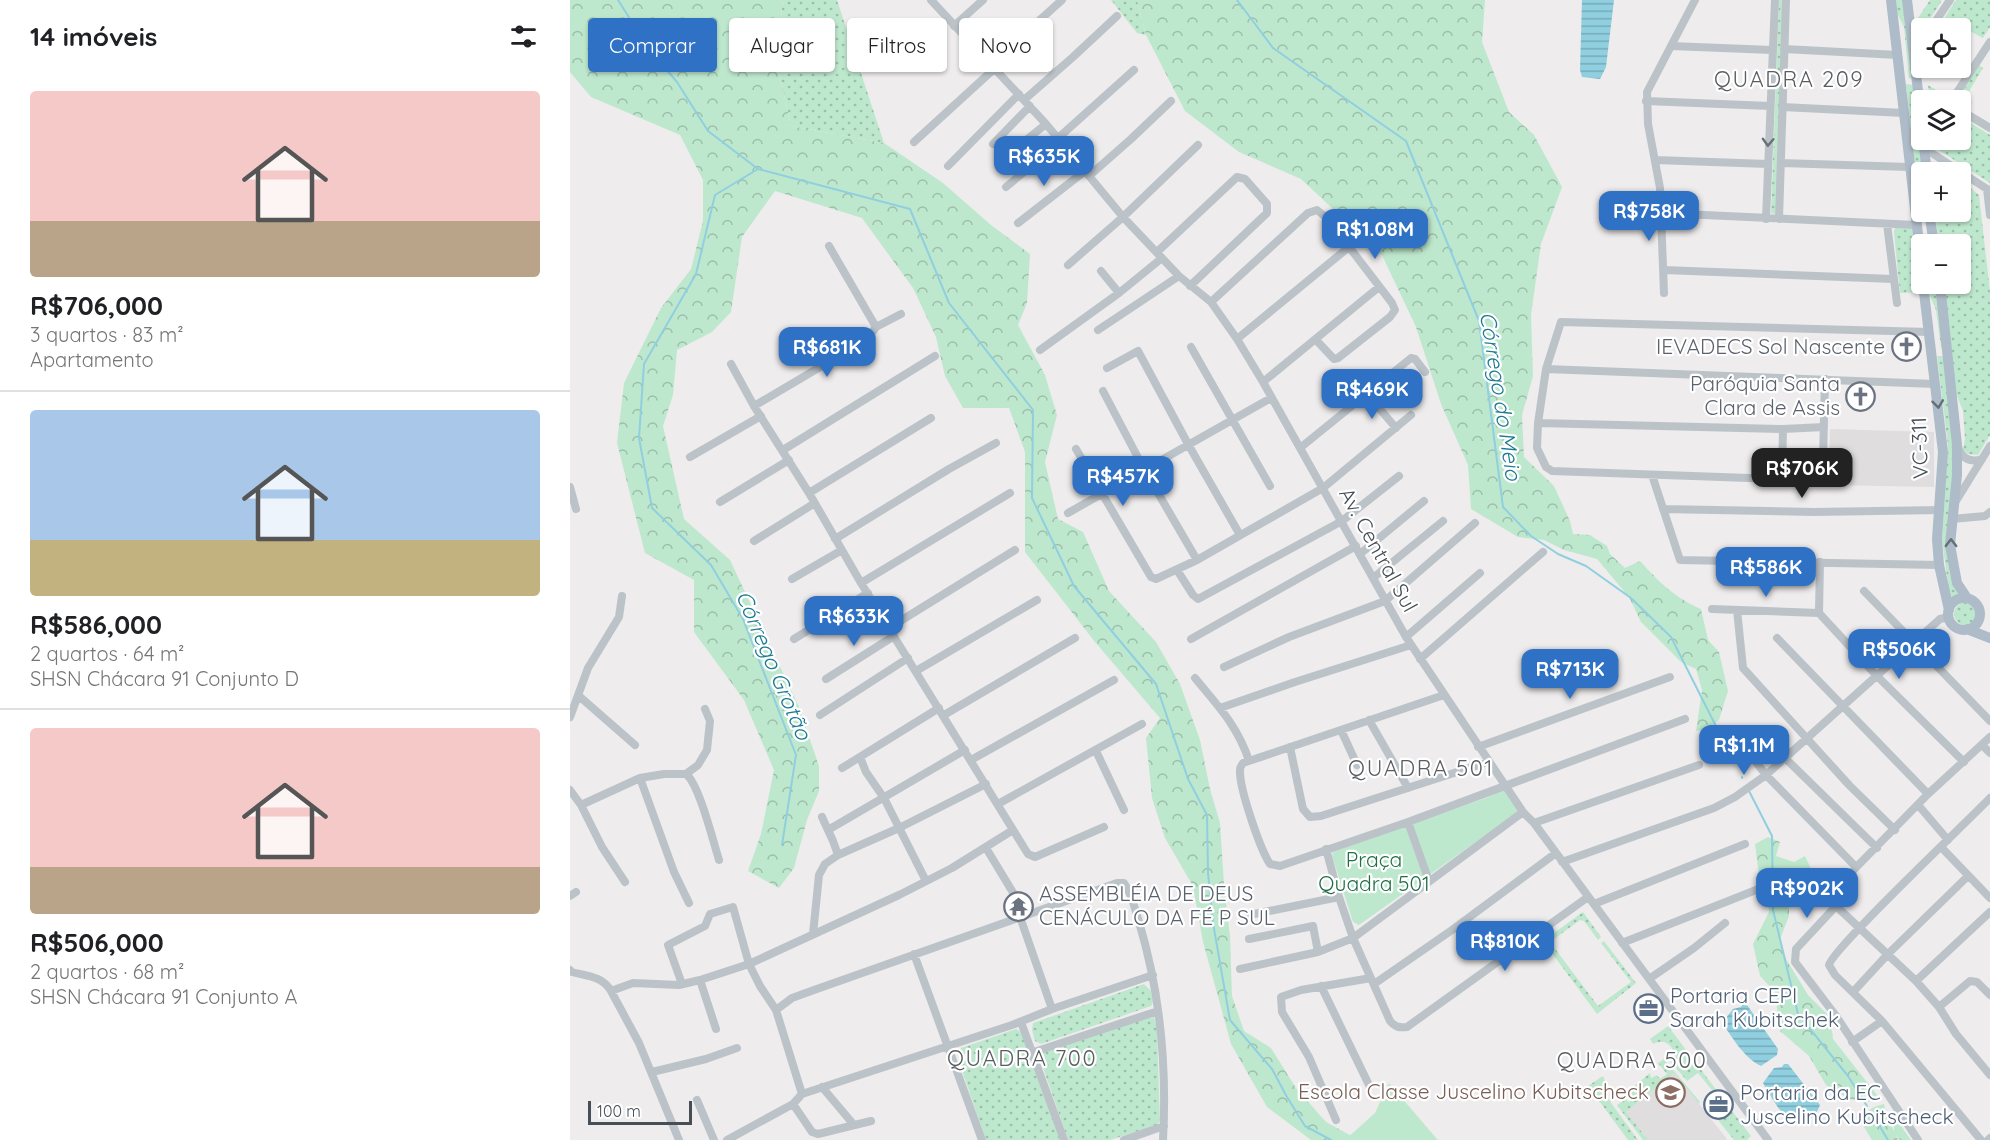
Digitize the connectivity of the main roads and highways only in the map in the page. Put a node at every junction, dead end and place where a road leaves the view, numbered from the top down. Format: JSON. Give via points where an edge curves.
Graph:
{"nodes":[{"id":1,"x":1891,"y":0,"type":"edge"},
{"id":2,"x":1908,"y":0,"type":"edge"},
{"id":3,"x":1912,"y":18,"type":"edge"},
{"id":4,"x":1899,"y":59,"type":"junction"},
{"id":5,"x":1916,"y":79,"type":"joint"},
{"id":6,"x":1918,"y":90,"type":"edge"},
{"id":7,"x":1911,"y":175,"type":"edge"},
{"id":8,"x":1925,"y":294,"type":"edge"},
{"id":9,"x":1941,"y":294,"type":"edge"},
{"id":10,"x":1925,"y":297,"type":"junction"},
{"id":11,"x":1947,"y":345,"type":"junction"},
{"id":12,"x":1967,"y":598,"type":"junction"},
{"id":13,"x":1980,"y":612,"type":"junction"},
{"id":14,"x":1949,"y":614,"type":"junction"},
{"id":15,"x":1990,"y":620,"type":"edge"},
{"id":16,"x":1967,"y":629,"type":"junction"},
{"id":17,"x":1990,"y":638,"type":"edge"}],
"edges":[{"from":1,"to":4,"type":"main road"},
{"from":2,"to":3,"type":"main road"},
{"from":4,"to":5,"type":"main road","via":[[1905,80],[1912,83]]},
{"from":4,"to":7,"type":"main road"},
{"from":5,"to":6,"type":"main road"},
{"from":8,"to":10,"type":"main road","name":"VC-311"},
{"from":9,"to":11,"type":"main road","name":"VC-311"},
{"from":10,"to":11,"type":"main road","via":[[1933,307],[1937,346],[1943,350]]},
{"from":10,"to":14,"type":"main road","name":"VC-311","one_way":true,"via":[[1943,452],[1937,539]]},
{"from":12,"to":11,"type":"main road","name":"VC-311","one_way":true,"via":[[1957,583],[1950,545],[1957,445]]},
{"from":12,"to":13,"type":"main road","via":[[1976,603]]},
{"from":12,"to":14,"type":"main road","via":[[1954,602]]},
{"from":13,"to":15,"type":"main road"},
{"from":13,"to":16,"type":"main road","via":[[1978,621]]},
{"from":14,"to":16,"type":"main road","via":[[1957,628]]},
{"from":16,"to":17,"type":"main road"}]}
